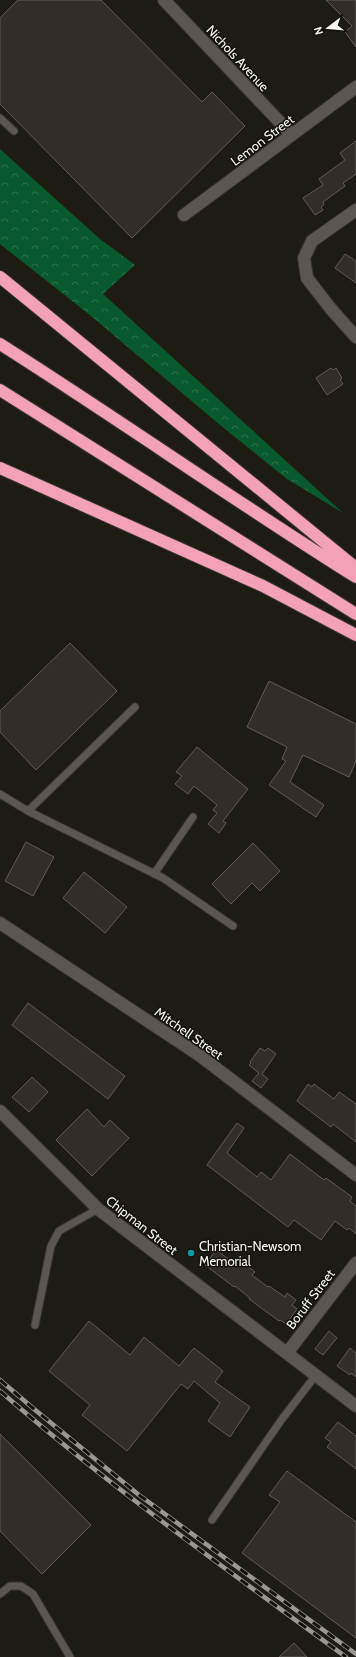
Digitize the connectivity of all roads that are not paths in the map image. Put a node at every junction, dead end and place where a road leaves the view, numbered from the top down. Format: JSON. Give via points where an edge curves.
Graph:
{"nodes":[{"id":1,"x":164,"y":0,"type":"edge"},
{"id":2,"x":356,"y":87,"type":"edge"},
{"id":3,"x":0,"y":118,"type":"edge"},
{"id":4,"x":14,"y":131,"type":"dead end"},
{"id":5,"x":292,"y":135,"type":"junction"},
{"id":6,"x":356,"y":210,"type":"edge"},
{"id":7,"x":184,"y":215,"type":"dead end"},
{"id":8,"x":0,"y":277,"type":"edge"},
{"id":9,"x":356,"y":337,"type":"edge"},
{"id":10,"x":0,"y":344,"type":"edge"},
{"id":11,"x":0,"y":390,"type":"edge"},
{"id":12,"x":0,"y":468,"type":"edge"},
{"id":13,"x":356,"y":568,"type":"edge"},
{"id":14,"x":356,"y":577,"type":"edge"},
{"id":15,"x":356,"y":614,"type":"edge"},
{"id":16,"x":356,"y":634,"type":"edge"},
{"id":17,"x":135,"y":707,"type":"dead end"},
{"id":18,"x":0,"y":794,"type":"edge"},
{"id":19,"x":28,"y":811,"type":"junction"},
{"id":20,"x":193,"y":817,"type":"dead end"},
{"id":21,"x":154,"y":874,"type":"junction"},
{"id":22,"x":0,"y":923,"type":"edge"},
{"id":23,"x":233,"y":926,"type":"dead end"},
{"id":24,"x":0,"y":1111,"type":"edge"},
{"id":25,"x":356,"y":1175,"type":"edge"},
{"id":26,"x":98,"y":1209,"type":"junction"},
{"id":27,"x":356,"y":1262,"type":"edge"},
{"id":28,"x":35,"y":1325,"type":"dead end"},
{"id":29,"x":287,"y":1353,"type":"junction"},
{"id":30,"x":316,"y":1375,"type":"junction"},
{"id":31,"x":356,"y":1406,"type":"edge"},
{"id":32,"x":212,"y":1520,"type":"dead end"},
{"id":33,"x":0,"y":1594,"type":"edge"},
{"id":34,"x":70,"y":1657,"type":"edge"}],
"edges":[{"from":1,"to":5,"type":"street","name":"Nichols Avenue"},
{"from":2,"to":5,"type":"street","name":"Lemon Street"},
{"from":3,"to":4,"type":"lane"},
{"from":5,"to":7,"type":"street","name":"Lemon Street"},
{"from":6,"to":9,"type":"street","via":[[312,241],[304,258],[307,278]]},
{"from":8,"to":13,"type":"highway"},
{"from":10,"to":14,"type":"highway"},
{"from":11,"to":15,"type":"highway"},
{"from":12,"to":16,"type":"highway","via":[[263,586]]},
{"from":17,"to":19,"type":"lane"},
{"from":18,"to":19,"type":"lane"},
{"from":19,"to":21,"type":"lane"},
{"from":20,"to":21,"type":"lane"},
{"from":21,"to":23,"type":"lane"},
{"from":22,"to":25,"type":"street","name":"Mitchell Street","via":[[199,1055]]},
{"from":24,"to":26,"type":"street","name":"Chipman Street"},
{"from":26,"to":28,"type":"lane","via":[[59,1230],[51,1246]]},
{"from":26,"to":29,"type":"street","name":"Chipman Street"},
{"from":27,"to":29,"type":"street","name":"Boruff Street"},
{"from":29,"to":30,"type":"street","name":"Chipman Street"},
{"from":30,"to":31,"type":"street","name":"Chipman Street"},
{"from":30,"to":32,"type":"lane"},
{"from":33,"to":34,"type":"lane","via":[[10,1586],[21,1586],[32,1594]]}]}
